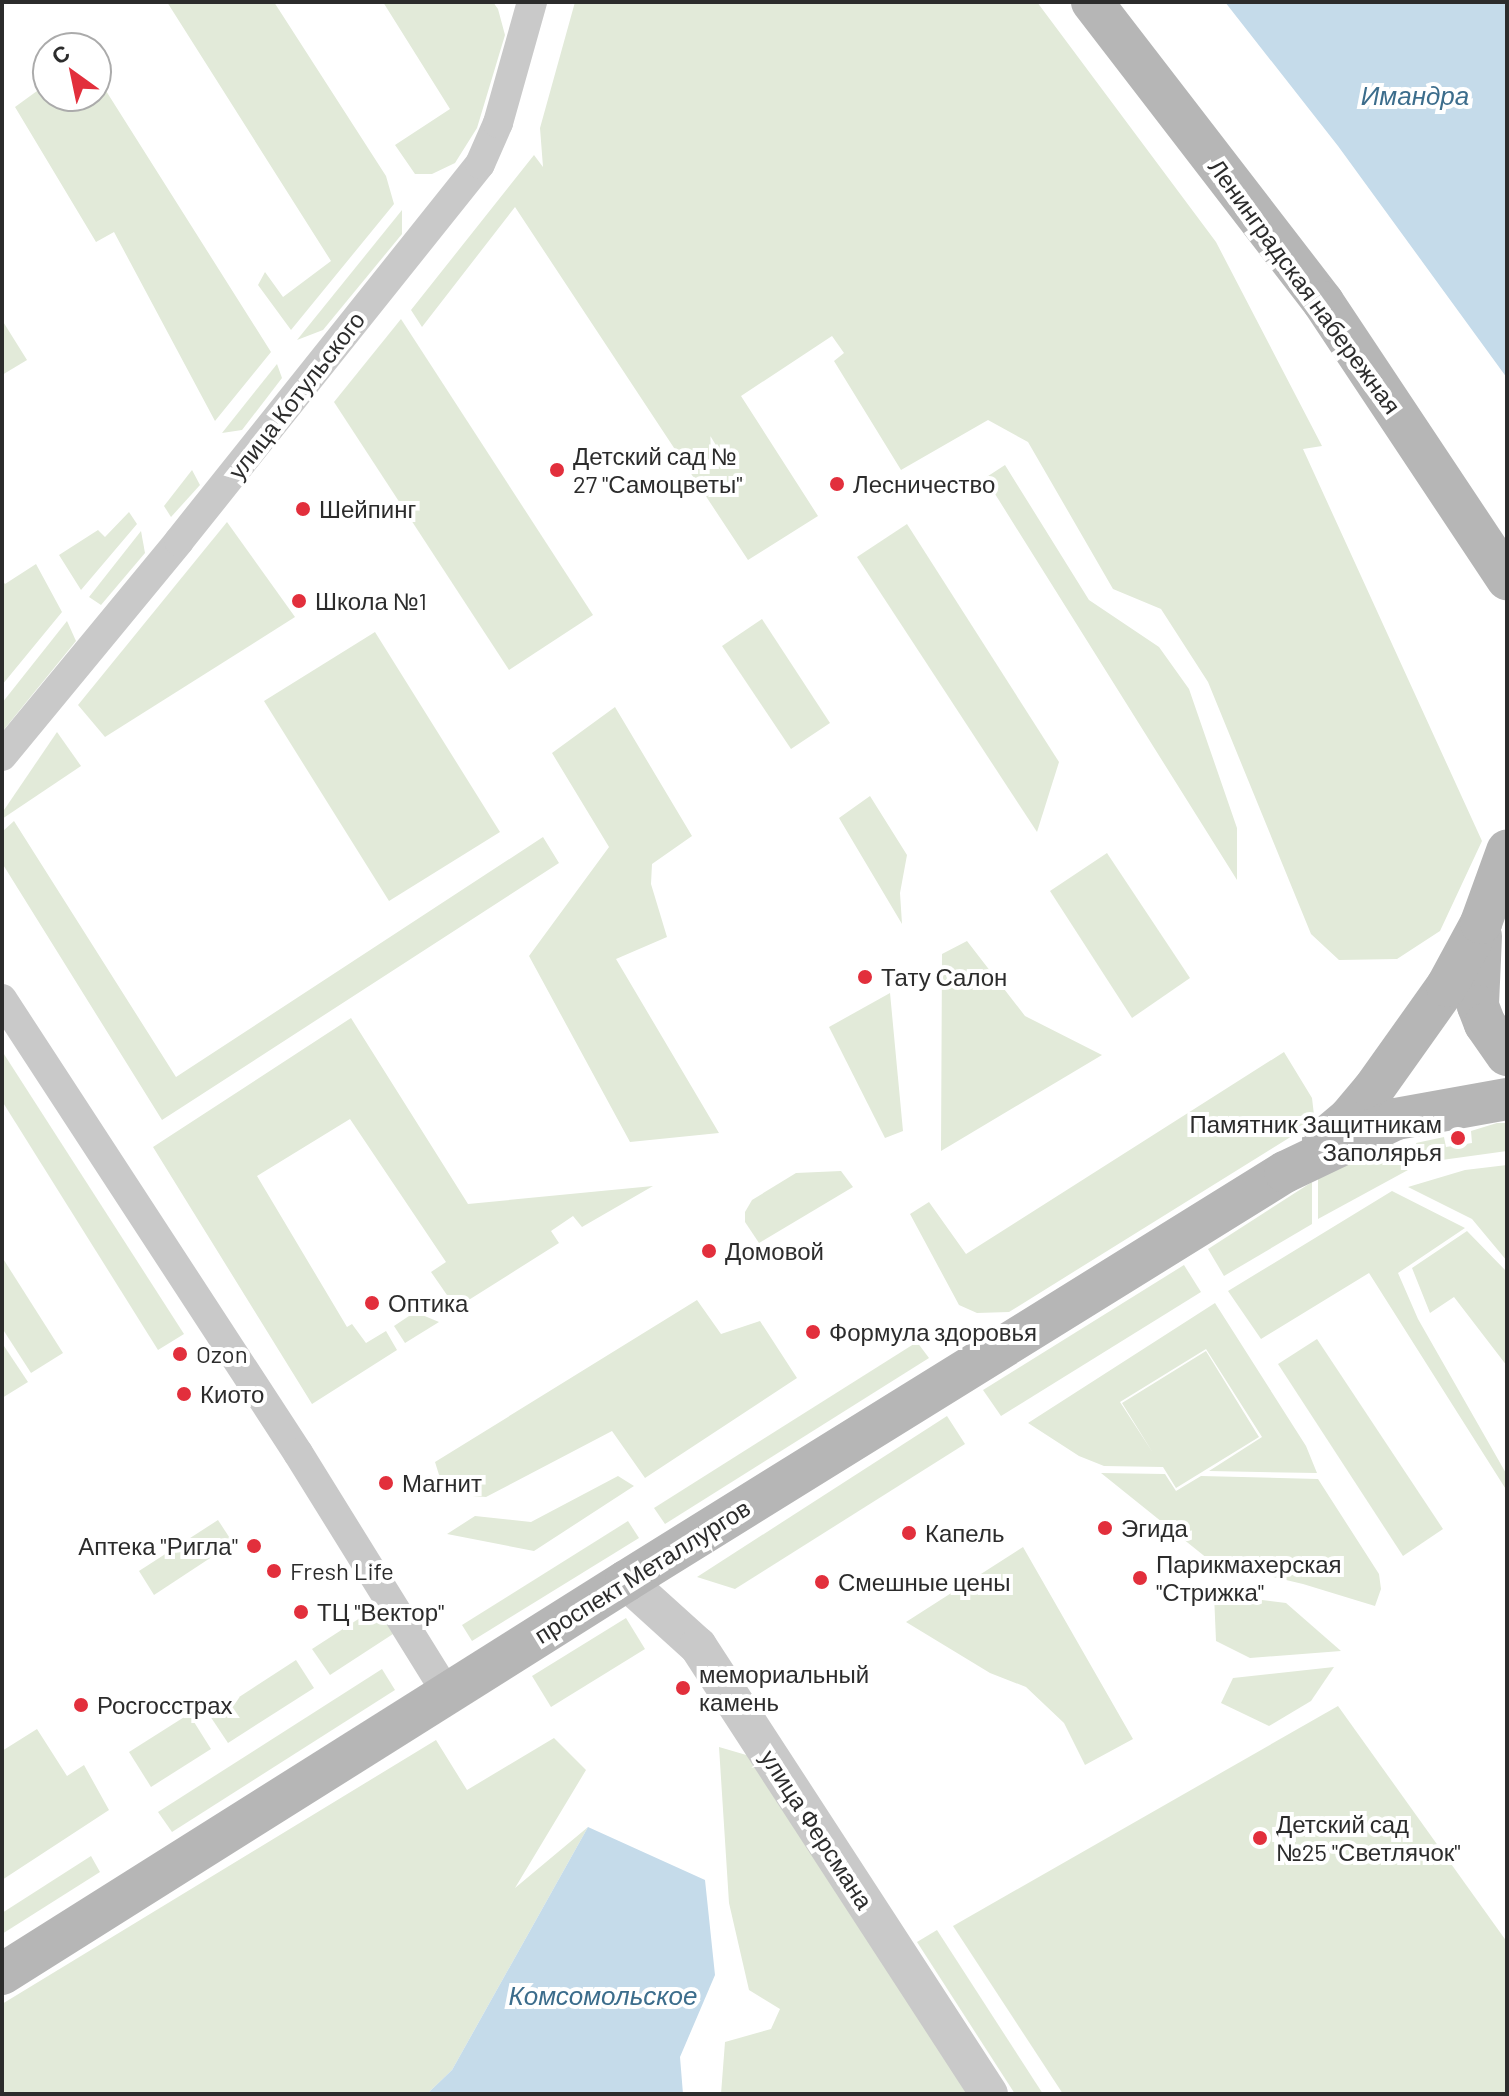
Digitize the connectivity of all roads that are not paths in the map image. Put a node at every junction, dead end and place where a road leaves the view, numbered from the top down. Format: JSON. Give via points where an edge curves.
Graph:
{"nodes":[{"id":1,"x":532,"y":2,"type":"edge"},
{"id":2,"x":1092,"y":2,"type":"edge"},
{"id":3,"x":1507,"y":579,"type":"edge"},
{"id":4,"x":2,"y":756,"type":"edge"},
{"id":5,"x":1507,"y":851,"type":"edge"},
{"id":6,"x":1481,"y":923,"type":"junction"},
{"id":7,"x":2,"y":999,"type":"edge"},
{"id":8,"x":1507,"y":1055,"type":"edge"},
{"id":9,"x":1507,"y":1099,"type":"edge"},
{"id":10,"x":1285,"y":1172,"type":"junction"},
{"id":11,"x":626,"y":1581,"type":"junction"},
{"id":12,"x":447,"y":1693,"type":"junction"},
{"id":13,"x":2,"y":1974,"type":"edge"},
{"id":14,"x":989,"y":2094,"type":"edge"}],
"edges":[{"from":1,"to":4,"type":"street","name":"улица Котульского","via":[[498,123],[480,164]]},
{"from":2,"to":3,"type":"main road","name":"Ленинградская набережная","via":[[1323,302]]},
{"from":5,"to":6,"type":"main road"},
{"from":6,"to":8,"type":"main road","via":[[1478,1006]]},
{"from":6,"to":10,"type":"main road","via":[[1447,986],[1373,1090],[1350,1117]]},
{"from":7,"to":12,"type":"street","via":[[298,1453]]},
{"from":9,"to":10,"type":"main road","via":[[1396,1119]]},
{"from":10,"to":11,"type":"main road","name":"проспект Металлургов"},
{"from":11,"to":12,"type":"main road","name":"проспект Металлургов"},
{"from":11,"to":14,"type":"street","name":"улица Ферсмана","via":[[698,1646]]},
{"from":12,"to":13,"type":"main road","name":"проспект Металлургов"}]}
